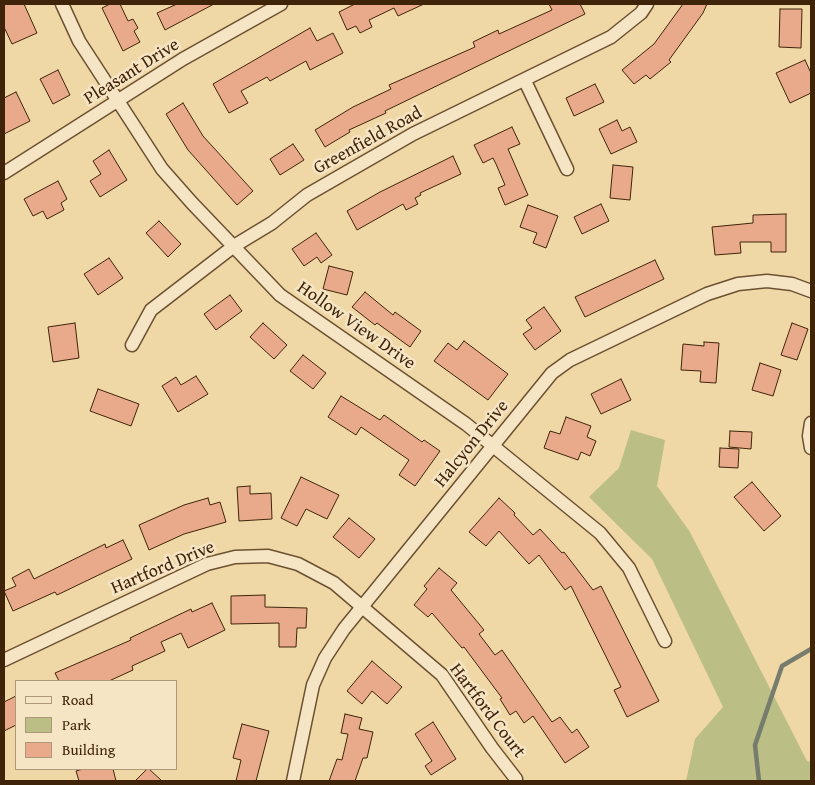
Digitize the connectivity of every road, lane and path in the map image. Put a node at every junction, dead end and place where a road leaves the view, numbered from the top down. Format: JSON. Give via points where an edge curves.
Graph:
{"nodes":[{"id":1,"x":62,"y":4,"type":"edge"},
{"id":2,"x":281,"y":4,"type":"edge"},
{"id":3,"x":647,"y":4,"type":"edge"},
{"id":4,"x":525,"y":81,"type":"junction"},
{"id":5,"x":118,"y":102,"type":"junction"},
{"id":6,"x":567,"y":169,"type":"dead end"},
{"id":7,"x":4,"y":173,"type":"edge"},
{"id":8,"x":234,"y":246,"type":"junction"},
{"id":9,"x":811,"y":291,"type":"edge"},
{"id":10,"x":132,"y":345,"type":"dead end"},
{"id":11,"x":811,"y":423,"type":"edge"},
{"id":12,"x":493,"y":445,"type":"junction"},
{"id":13,"x":811,"y":448,"type":"edge"},
{"id":14,"x":362,"y":607,"type":"junction"},
{"id":15,"x":665,"y":641,"type":"dead end"},
{"id":16,"x":4,"y":660,"type":"edge"},
{"id":17,"x":516,"y":779,"type":"dead end"},
{"id":18,"x":293,"y":781,"type":"edge"}],
"edges":[{"from":1,"to":5,"type":"street","name":"Hollow View Drive","via":[[79,41]]},
{"from":2,"to":5,"type":"street","name":"Pleasant Drive","via":[[183,59]]},
{"from":3,"to":4,"type":"street","name":"Greenfield Road","via":[[641,13],[611,37]]},
{"from":4,"to":6,"type":"street"},
{"from":4,"to":8,"type":"street","name":"Greenfield Road","via":[[413,134],[363,162],[307,195],[272,223]]},
{"from":5,"to":7,"type":"street","name":"Pleasant Drive"},
{"from":5,"to":8,"type":"street","name":"Hollow View Drive","via":[[162,169]]},
{"from":8,"to":10,"type":"street","name":"Greenfield Road","via":[[150,310]]},
{"from":8,"to":12,"type":"street","name":"Hollow View Drive","via":[[280,295]]},
{"from":9,"to":12,"type":"street","name":"Halcyon Drive","via":[[792,284],[767,281],[738,284],[707,294],[570,360],[552,372]]},
{"from":11,"to":13,"type":"street"},
{"from":12,"to":14,"type":"street","name":"Halcyon Drive"},
{"from":12,"to":15,"type":"street","name":"Hollow View Drive","via":[[600,534],[629,568]]},
{"from":14,"to":16,"type":"street","name":"Hartford Drive","via":[[334,583],[298,564],[268,556],[235,557],[207,564]]},
{"from":14,"to":17,"type":"street","name":"Hartford Court","via":[[442,675]]},
{"from":14,"to":18,"type":"street","name":"Halcyon Drive","via":[[325,658],[314,685]]}]}
